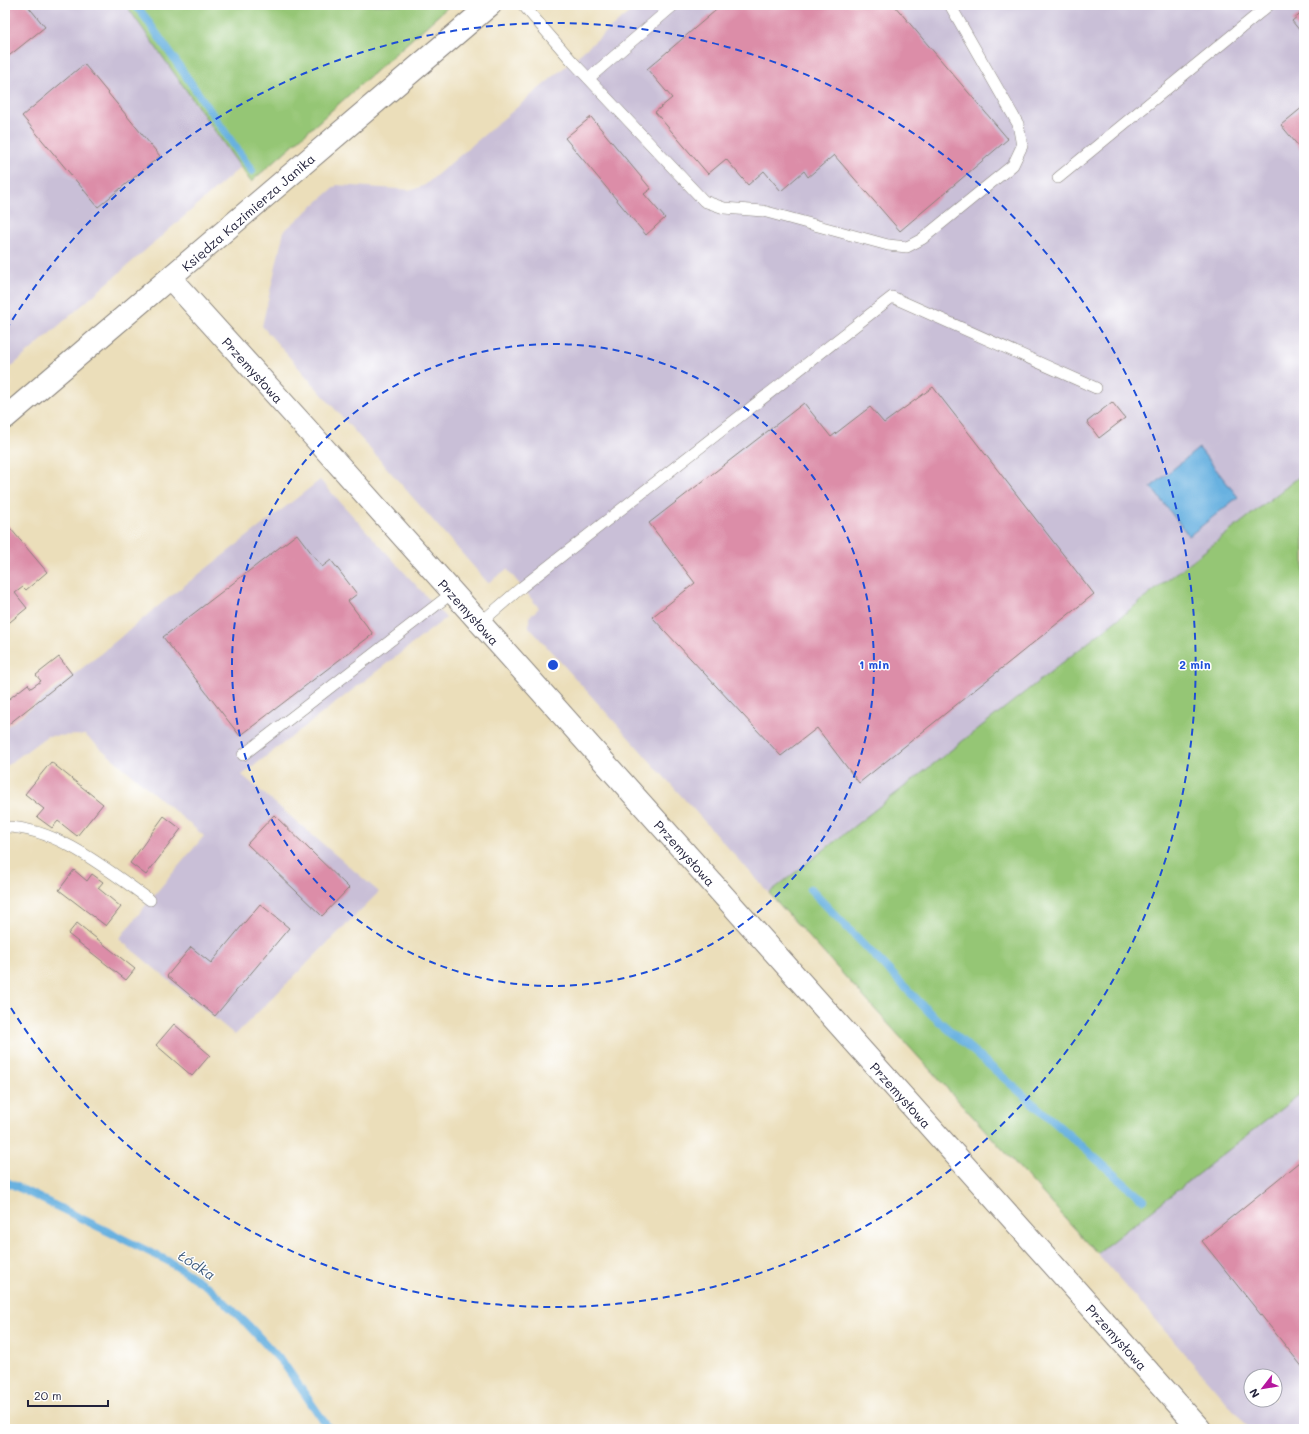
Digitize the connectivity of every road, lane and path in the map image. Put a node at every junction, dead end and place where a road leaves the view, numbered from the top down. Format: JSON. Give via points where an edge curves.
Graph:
{"nodes":[{"id":1,"x":490,"y":5,"type":"edge"},
{"id":2,"x":523,"y":5,"type":"edge"},
{"id":3,"x":674,"y":5,"type":"edge"},
{"id":4,"x":950,"y":5,"type":"edge"},
{"id":5,"x":1269,"y":5,"type":"edge"},
{"id":6,"x":589,"y":78,"type":"junction"},
{"id":7,"x":1058,"y":178,"type":"dead end"},
{"id":8,"x":170,"y":278,"type":"junction"},
{"id":9,"x":1096,"y":388,"type":"dead end"},
{"id":10,"x":5,"y":418,"type":"edge"},
{"id":11,"x":452,"y":593,"type":"junction"},
{"id":12,"x":479,"y":624,"type":"junction"},
{"id":13,"x":243,"y":754,"type":"dead end"},
{"id":14,"x":5,"y":827,"type":"edge"},
{"id":15,"x":150,"y":900,"type":"dead end"},
{"id":16,"x":1200,"y":1429,"type":"edge"}],
"edges":[{"from":1,"to":8,"type":"street","name":"Księdza Kazimierza Janika"},
{"from":2,"to":6,"type":"lane"},
{"from":3,"to":6,"type":"lane"},
{"from":4,"to":6,"type":"lane","via":[[1018,124],[1022,146],[1013,165],[922,239],[907,247],[888,245],[762,211],[724,208],[704,201]]},
{"from":5,"to":7,"type":"lane"},
{"from":8,"to":10,"type":"street","name":"Księdza Kazimierza Janika"},
{"from":8,"to":11,"type":"street","name":"Przemysłowa"},
{"from":9,"to":12,"type":"lane","via":[[892,297],[527,583]]},
{"from":11,"to":12,"type":"street","name":"Przemysłowa"},
{"from":11,"to":13,"type":"lane"},
{"from":12,"to":16,"type":"street","name":"Przemysłowa"},
{"from":14,"to":15,"type":"lane","via":[[40,833],[76,848]]}]}
